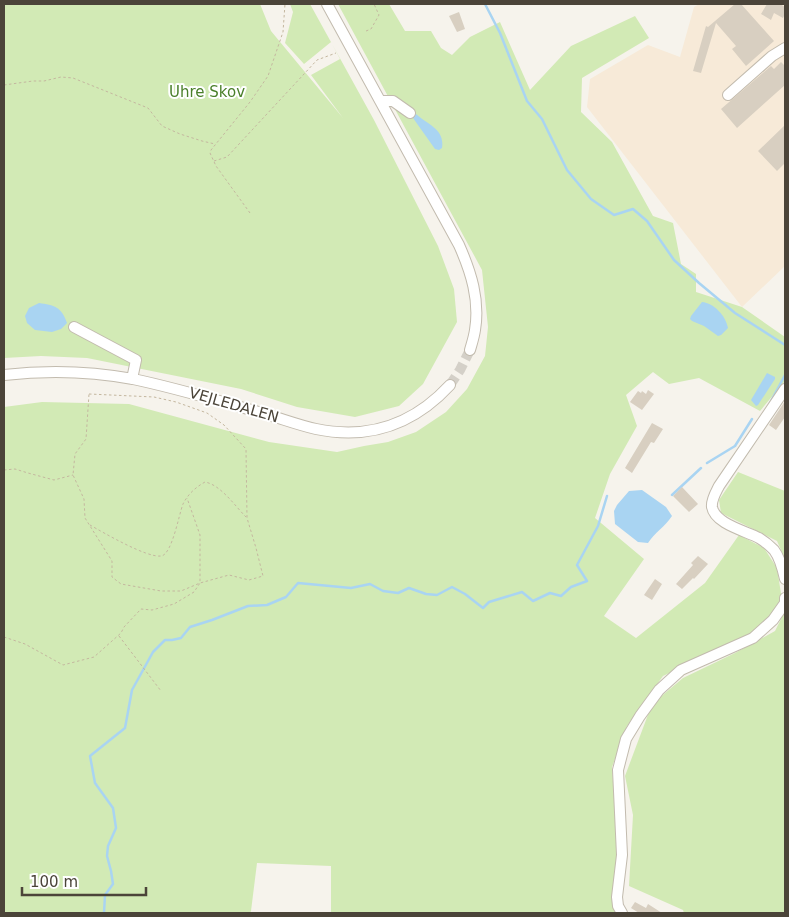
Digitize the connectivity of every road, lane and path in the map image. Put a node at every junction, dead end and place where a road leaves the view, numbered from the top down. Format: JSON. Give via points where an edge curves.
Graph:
{"nodes":[{"id":1,"x":285,"y":4,"type":"edge"},
{"id":2,"x":327,"y":4,"type":"edge"},
{"id":3,"x":374,"y":4,"type":"edge"},
{"id":4,"x":366,"y":31,"type":"dead end"},
{"id":5,"x":785,"y":48,"type":"edge"},
{"id":6,"x":336,"y":53,"type":"dead end"},
{"id":7,"x":4,"y":85,"type":"edge"},
{"id":8,"x":728,"y":95,"type":"dead end"},
{"id":9,"x":381,"y":101,"type":"junction"},
{"id":10,"x":410,"y":113,"type":"dead end"},
{"id":11,"x":216,"y":144,"type":"junction"},
{"id":12,"x":213,"y":161,"type":"junction"},
{"id":13,"x":250,"y":213,"type":"dead end"},
{"id":14,"x":74,"y":327,"type":"dead end"},
{"id":15,"x":470,"y":350,"type":"tunnel mouth"},
{"id":16,"x":4,"y":375,"type":"edge"},
{"id":17,"x":132,"y":379,"type":"junction"},
{"id":18,"x":450,"y":385,"type":"tunnel mouth"},
{"id":19,"x":785,"y":390,"type":"edge"},
{"id":20,"x":4,"y":470,"type":"edge"},
{"id":21,"x":73,"y":476,"type":"junction"},
{"id":22,"x":187,"y":498,"type":"junction"},
{"id":23,"x":247,"y":518,"type":"junction"},
{"id":24,"x":90,"y":525,"type":"junction"},
{"id":25,"x":785,"y":579,"type":"edge"},
{"id":26,"x":200,"y":583,"type":"junction"},
{"id":27,"x":785,"y":598,"type":"edge"},
{"id":28,"x":119,"y":635,"type":"junction"},
{"id":29,"x":4,"y":637,"type":"edge"},
{"id":30,"x":161,"y":691,"type":"dead end"},
{"id":31,"x":622,"y":913,"type":"edge"}],
"edges":[{"from":1,"to":11,"type":"path","via":[[283,32],[268,76]]},
{"from":2,"to":9,"type":"street"},
{"from":3,"to":4,"type":"path","via":[[379,15],[371,29]]},
{"from":5,"to":8,"type":"street"},
{"from":6,"to":12,"type":"path","via":[[317,60],[227,157]]},
{"from":7,"to":11,"type":"path","via":[[73,78],[148,108],[162,126]]},
{"from":9,"to":10,"type":"street","via":[[393,101]]},
{"from":9,"to":15,"type":"street","via":[[468,266],[475,290],[476,311]]},
{"from":11,"to":12,"type":"path","via":[[210,153]]},
{"from":12,"to":13,"type":"path"},
{"from":14,"to":17,"type":"street","via":[[136,360]]},
{"from":16,"to":17,"type":"street","name":"VEJLEDALEN","via":[[40,372]]},
{"from":17,"to":18,"type":"street","name":"VEJLEDALEN","via":[[314,429],[353,433],[405,420],[440,396]]},
{"from":19,"to":25,"type":"street","via":[[712,500],[715,515],[721,521],[760,539],[774,551]]},
{"from":20,"to":21,"type":"path","via":[[15,469],[54,480]]},
{"from":21,"to":23,"type":"path","via":[[75,454],[86,439],[89,394],[154,396],[207,413],[246,448]]},
{"from":21,"to":24,"type":"path","via":[[84,499],[85,518]]},
{"from":22,"to":23,"type":"path","via":[[199,485],[211,483]]},
{"from":22,"to":24,"type":"path","via":[[170,546],[162,556],[134,548]]},
{"from":22,"to":26,"type":"path","via":[[200,535]]},
{"from":23,"to":26,"type":"path","via":[[263,576],[249,580],[229,575]]},
{"from":24,"to":26,"type":"path","via":[[112,561],[112,577],[121,584],[181,591]]},
{"from":26,"to":28,"type":"path","via":[[194,592],[174,604],[152,610],[141,609]]},
{"from":27,"to":31,"type":"street","via":[[773,620],[753,638],[681,670],[659,690],[626,739],[618,770],[622,855],[617,897]]},
{"from":28,"to":29,"type":"path","via":[[94,657],[63,665],[25,644]]},
{"from":28,"to":30,"type":"path"}]}
